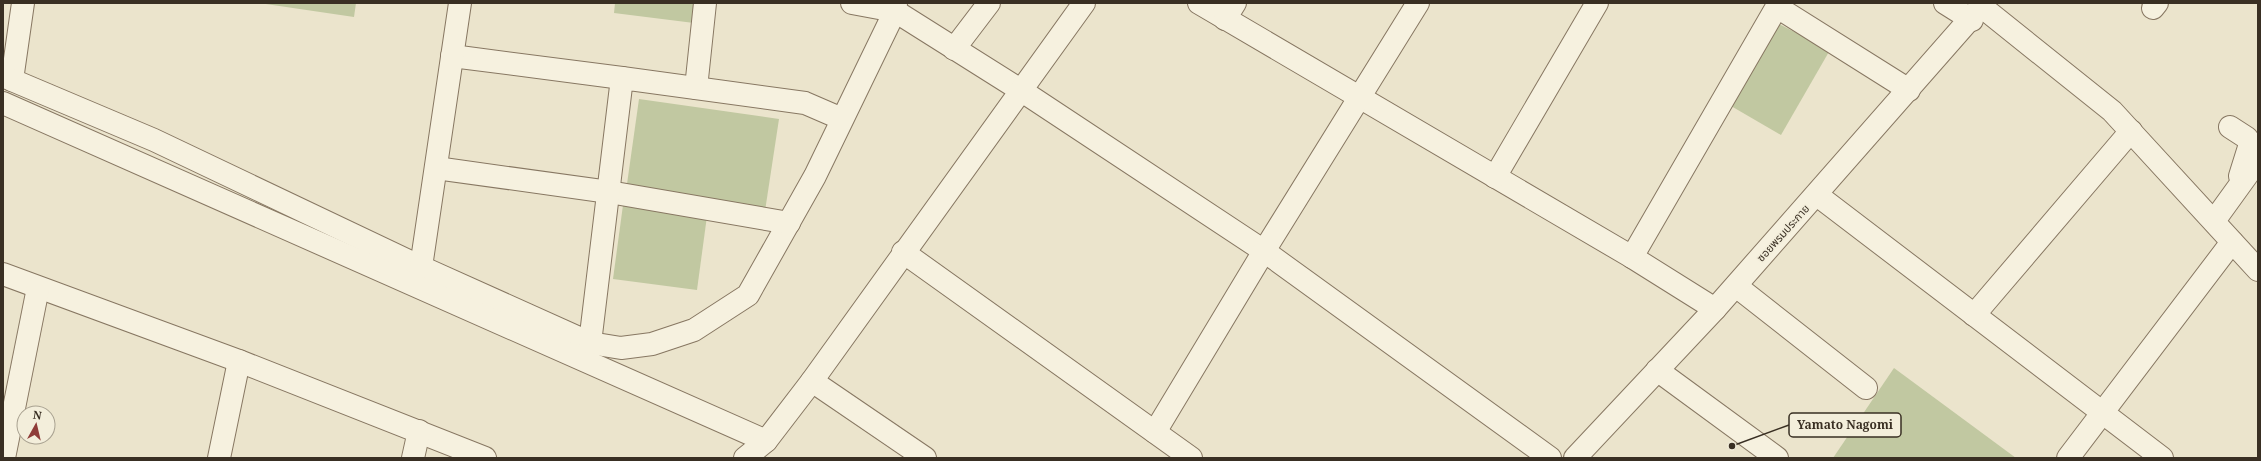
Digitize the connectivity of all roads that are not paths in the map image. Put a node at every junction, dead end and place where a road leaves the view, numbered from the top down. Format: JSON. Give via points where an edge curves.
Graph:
{"nodes":[{"id":1,"x":23,"y":3,"type":"edge"},
{"id":2,"x":460,"y":3,"type":"edge"},
{"id":3,"x":705,"y":3,"type":"edge"},
{"id":4,"x":852,"y":3,"type":"edge"},
{"id":5,"x":989,"y":3,"type":"edge"},
{"id":6,"x":1084,"y":3,"type":"edge"},
{"id":7,"x":1199,"y":3,"type":"edge"},
{"id":8,"x":1418,"y":3,"type":"edge"},
{"id":9,"x":1598,"y":3,"type":"edge"},
{"id":10,"x":1945,"y":3,"type":"edge"},
{"id":11,"x":1778,"y":5,"type":"edge"},
{"id":12,"x":895,"y":7,"type":"edge"},
{"id":13,"x":1979,"y":10,"type":"edge"},
{"id":14,"x":1230,"y":11,"type":"edge"},
{"id":15,"x":954,"y":49,"type":"junction"},
{"id":16,"x":452,"y":56,"type":"junction"},
{"id":17,"x":7,"y":78,"type":"edge"},
{"id":18,"x":622,"y":78,"type":"junction"},
{"id":19,"x":696,"y":88,"type":"junction"},
{"id":20,"x":1909,"y":90,"type":"junction"},
{"id":21,"x":1022,"y":91,"type":"junction"},
{"id":22,"x":1359,"y":98,"type":"junction"},
{"id":23,"x":3,"y":103,"type":"edge"},
{"id":24,"x":842,"y":120,"type":"junction"},
{"id":25,"x":2230,"y":127,"type":"dead end"},
{"id":26,"x":2131,"y":131,"type":"junction"},
{"id":27,"x":2258,"y":160,"type":"edge"},
{"id":28,"x":436,"y":168,"type":"junction"},
{"id":29,"x":1495,"y":178,"type":"junction"},
{"id":30,"x":2242,"y":182,"type":"junction"},
{"id":31,"x":609,"y":192,"type":"junction"},
{"id":32,"x":1816,"y":195,"type":"junction"},
{"id":33,"x":2214,"y":221,"type":"junction"},
{"id":34,"x":789,"y":223,"type":"junction"},
{"id":35,"x":2232,"y":242,"type":"junction"},
{"id":36,"x":1264,"y":251,"type":"junction"},
{"id":37,"x":903,"y":252,"type":"junction"},
{"id":38,"x":1632,"y":257,"type":"junction"},
{"id":39,"x":421,"y":267,"type":"junction"},
{"id":40,"x":2258,"y":270,"type":"edge"},
{"id":41,"x":3,"y":274,"type":"edge"},
{"id":42,"x":1736,"y":286,"type":"junction"},
{"id":43,"x":38,"y":288,"type":"junction"},
{"id":44,"x":1715,"y":309,"type":"junction"},
{"id":45,"x":1974,"y":315,"type":"junction"},
{"id":46,"x":590,"y":344,"type":"junction"},
{"id":47,"x":239,"y":361,"type":"junction"},
{"id":48,"x":1657,"y":370,"type":"junction"},
{"id":49,"x":812,"y":380,"type":"junction"},
{"id":50,"x":1866,"y":388,"type":"dead end"},
{"id":51,"x":2103,"y":412,"type":"junction"},
{"id":52,"x":419,"y":431,"type":"junction"},
{"id":53,"x":1155,"y":432,"type":"junction"},
{"id":54,"x":766,"y":441,"type":"junction"},
{"id":55,"x":4,"y":458,"type":"edge"},
{"id":56,"x":219,"y":458,"type":"edge"},
{"id":57,"x":413,"y":458,"type":"edge"},
{"id":58,"x":485,"y":458,"type":"edge"},
{"id":59,"x":745,"y":458,"type":"edge"},
{"id":60,"x":925,"y":458,"type":"edge"},
{"id":61,"x":1191,"y":458,"type":"edge"},
{"id":62,"x":1550,"y":458,"type":"edge"},
{"id":63,"x":1575,"y":458,"type":"edge"},
{"id":64,"x":1777,"y":458,"type":"edge"},
{"id":65,"x":2068,"y":458,"type":"edge"},
{"id":66,"x":2162,"y":458,"type":"edge"}],
"edges":[{"from":1,"to":17,"type":"street"},
{"from":2,"to":16,"type":"street"},
{"from":3,"to":19,"type":"street"},
{"from":4,"to":12,"type":"street"},
{"from":5,"to":15,"type":"street"},
{"from":6,"to":21,"type":"street"},
{"from":7,"to":14,"type":"street"},
{"from":8,"to":22,"type":"street"},
{"from":9,"to":29,"type":"street"},
{"from":10,"to":13,"type":"street"},
{"from":11,"to":20,"type":"street"},
{"from":11,"to":38,"type":"street"},
{"from":12,"to":15,"type":"street"},
{"from":12,"to":24,"type":"street"},
{"from":13,"to":20,"type":"street","name":"ซอยพรมประกาย"},
{"from":13,"to":26,"type":"street","via":[[2112,111]]},
{"from":14,"to":22,"type":"street"},
{"from":15,"to":21,"type":"street"},
{"from":16,"to":18,"type":"street"},
{"from":16,"to":28,"type":"street"},
{"from":17,"to":39,"type":"street","via":[[154,140]]},
{"from":18,"to":19,"type":"street"},
{"from":18,"to":31,"type":"street"},
{"from":19,"to":24,"type":"street","via":[[805,103]]},
{"from":20,"to":32,"type":"street","name":"ซอยพรมประกาย"},
{"from":21,"to":36,"type":"street"},
{"from":21,"to":37,"type":"street"},
{"from":22,"to":29,"type":"street"},
{"from":22,"to":36,"type":"street"},
{"from":23,"to":54,"type":"street"},
{"from":24,"to":34,"type":"street"},
{"from":25,"to":30,"type":"street","via":[[2247,138],[2250,144],[2241,170]]},
{"from":26,"to":33,"type":"street"},
{"from":26,"to":45,"type":"street"},
{"from":27,"to":30,"type":"street"},
{"from":28,"to":31,"type":"street"},
{"from":28,"to":39,"type":"street"},
{"from":29,"to":38,"type":"street"},
{"from":30,"to":33,"type":"street"},
{"from":31,"to":34,"type":"street"},
{"from":31,"to":46,"type":"street"},
{"from":32,"to":42,"type":"street","name":"ซอยพรมประกาย"},
{"from":32,"to":45,"type":"street"},
{"from":33,"to":35,"type":"street"},
{"from":34,"to":46,"type":"street","via":[[748,295],[694,330],[652,344],[621,348]]},
{"from":35,"to":40,"type":"street"},
{"from":35,"to":51,"type":"street"},
{"from":36,"to":53,"type":"street"},
{"from":36,"to":62,"type":"street"},
{"from":37,"to":49,"type":"street"},
{"from":37,"to":53,"type":"street"},
{"from":38,"to":44,"type":"street"},
{"from":39,"to":46,"type":"street"},
{"from":41,"to":43,"type":"street"},
{"from":42,"to":44,"type":"street","name":"ซอยพรมประกาย"},
{"from":42,"to":50,"type":"street"},
{"from":43,"to":47,"type":"street"},
{"from":43,"to":55,"type":"street"},
{"from":44,"to":48,"type":"street","name":"ซอยพรมประกาย"},
{"from":45,"to":51,"type":"street"},
{"from":47,"to":52,"type":"street"},
{"from":47,"to":56,"type":"street"},
{"from":48,"to":63,"type":"street","name":"ซอยพรมประกาย"},
{"from":48,"to":64,"type":"street"},
{"from":49,"to":54,"type":"street"},
{"from":49,"to":60,"type":"street"},
{"from":51,"to":65,"type":"street"},
{"from":51,"to":66,"type":"street"},
{"from":52,"to":57,"type":"street"},
{"from":52,"to":58,"type":"street"},
{"from":53,"to":61,"type":"street"},
{"from":54,"to":59,"type":"street"}]}
